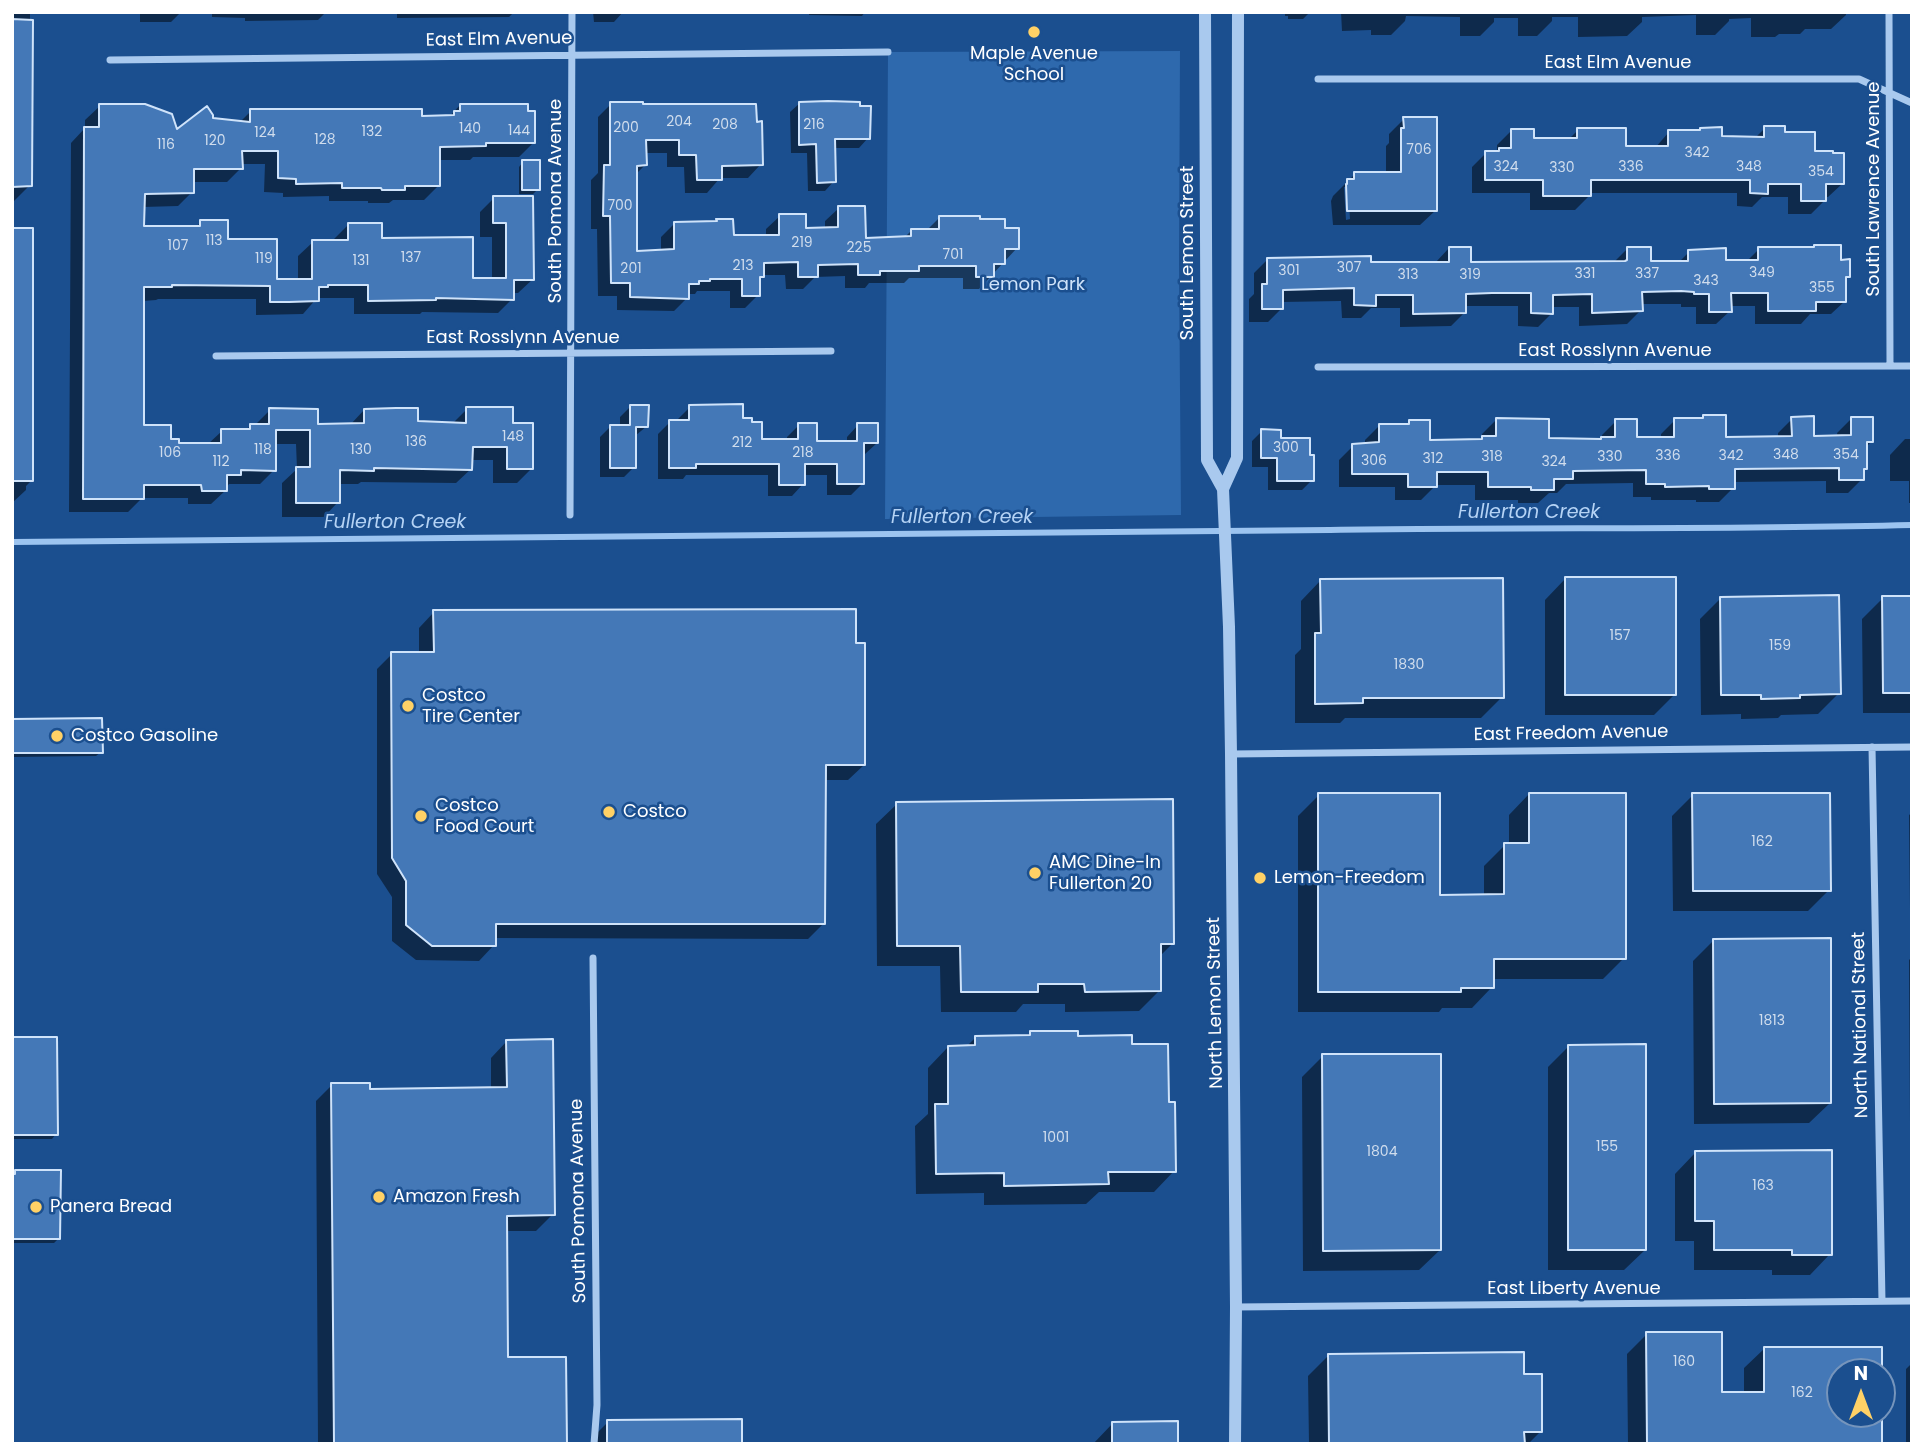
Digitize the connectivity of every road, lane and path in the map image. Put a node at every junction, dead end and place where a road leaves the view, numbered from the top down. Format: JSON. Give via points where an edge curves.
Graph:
{"nodes":[{"id":1,"x":572,"y":12,"type":"edge"},
{"id":2,"x":1205,"y":12,"type":"edge"},
{"id":3,"x":1238,"y":12,"type":"edge"},
{"id":4,"x":1889,"y":12,"type":"edge"},
{"id":5,"x":888,"y":52,"type":"dead end"},
{"id":6,"x":572,"y":55,"type":"junction"},
{"id":7,"x":110,"y":60,"type":"dead end"},
{"id":8,"x":1318,"y":79,"type":"dead end"},
{"id":9,"x":1889,"y":92,"type":"junction"},
{"id":10,"x":1912,"y":103,"type":"edge"},
{"id":11,"x":831,"y":351,"type":"dead end"},
{"id":12,"x":571,"y":353,"type":"junction"},
{"id":13,"x":216,"y":356,"type":"dead end"},
{"id":14,"x":1890,"y":366,"type":"junction"},
{"id":15,"x":1912,"y":366,"type":"edge"},
{"id":16,"x":1318,"y":368,"type":"dead end"},
{"id":17,"x":1223,"y":489,"type":"junction"},
{"id":18,"x":570,"y":515,"type":"dead end"},
{"id":19,"x":1227,"y":562,"type":"joint"},
{"id":20,"x":1872,"y":747,"type":"junction"},
{"id":21,"x":1912,"y":747,"type":"edge"},
{"id":22,"x":1231,"y":754,"type":"junction"},
{"id":23,"x":593,"y":958,"type":"dead end"},
{"id":24,"x":1882,"y":1301,"type":"junction"},
{"id":25,"x":1912,"y":1301,"type":"edge"},
{"id":26,"x":1236,"y":1307,"type":"junction"},
{"id":27,"x":594,"y":1444,"type":"edge"},
{"id":28,"x":1235,"y":1444,"type":"edge"}],
"edges":[{"from":1,"to":6,"type":"street","name":"South Pomona Avenue"},
{"from":2,"to":17,"type":"street","name":"South Lemon Street","via":[[1207,460]]},
{"from":3,"to":17,"type":"street","name":"South Lemon Street","via":[[1237,458]]},
{"from":4,"to":9,"type":"street","name":"South Lawrence Avenue"},
{"from":5,"to":6,"type":"street","name":"East Elm Avenue"},
{"from":6,"to":7,"type":"street","name":"East Elm Avenue"},
{"from":6,"to":12,"type":"street","name":"South Pomona Avenue"},
{"from":8,"to":9,"type":"street","name":"East Elm Avenue","via":[[1859,79]]},
{"from":9,"to":10,"type":"street","name":"East Elm Avenue"},
{"from":9,"to":14,"type":"street","name":"South Lawrence Avenue"},
{"from":11,"to":12,"type":"street","name":"East Rosslynn Avenue"},
{"from":12,"to":13,"type":"street","name":"East Rosslynn Avenue"},
{"from":12,"to":18,"type":"street","name":"South Pomona Avenue"},
{"from":14,"to":15,"type":"street","name":"East Rosslynn Avenue"},
{"from":14,"to":16,"type":"street","name":"East Rosslynn Avenue"},
{"from":17,"to":19,"type":"street","name":"South Lemon Street"},
{"from":19,"to":22,"type":"street","name":"North Lemon Street"},
{"from":20,"to":21,"type":"street","name":"East Freedom Avenue"},
{"from":20,"to":22,"type":"street","name":"East Freedom Avenue"},
{"from":20,"to":24,"type":"street","name":"North National Street"},
{"from":22,"to":26,"type":"street","name":"North Lemon Street"},
{"from":23,"to":27,"type":"street","name":"South Pomona Avenue"},
{"from":24,"to":25,"type":"street","name":"East Liberty Avenue"},
{"from":24,"to":26,"type":"street","name":"East Liberty Avenue"},
{"from":26,"to":28,"type":"street","name":"North Lemon Street"}]}
